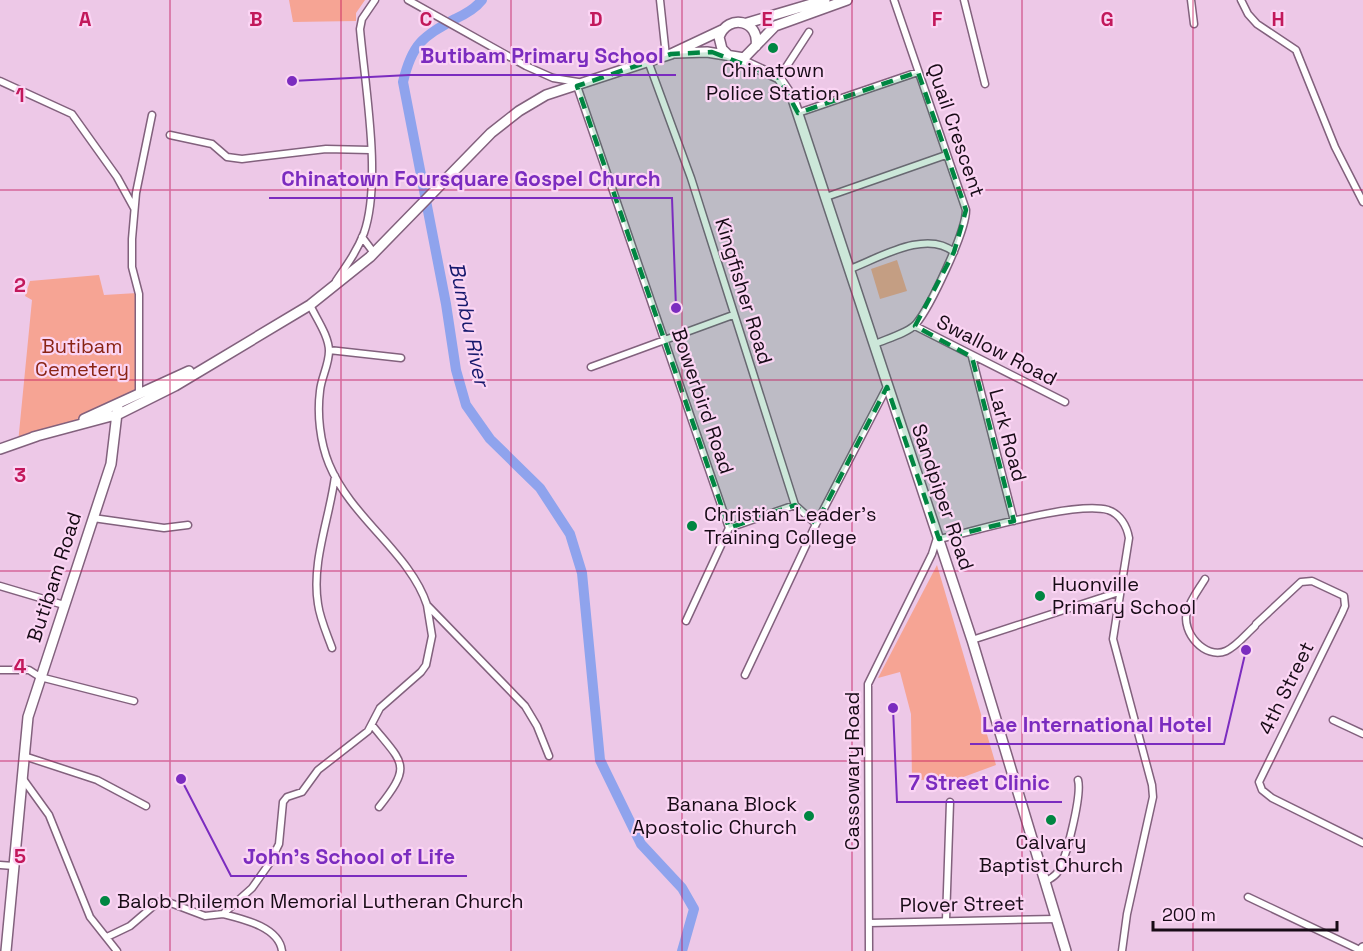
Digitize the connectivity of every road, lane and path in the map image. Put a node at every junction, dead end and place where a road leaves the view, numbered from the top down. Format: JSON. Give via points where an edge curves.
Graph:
{"nodes":[{"id":1,"x":375,"y":0,"type":"edge"},
{"id":2,"x":408,"y":0,"type":"edge"},
{"id":3,"x":660,"y":0,"type":"edge"},
{"id":4,"x":825,"y":0,"type":"edge"},
{"id":5,"x":847,"y":0,"type":"edge"},
{"id":6,"x":894,"y":0,"type":"edge"},
{"id":7,"x":964,"y":0,"type":"edge"},
{"id":8,"x":1191,"y":0,"type":"edge"},
{"id":9,"x":1241,"y":0,"type":"edge"},
{"id":10,"x":747,"y":23,"type":"junction"},
{"id":11,"x":1194,"y":24,"type":"dead end"},
{"id":12,"x":722,"y":30,"type":"junction"},
{"id":13,"x":809,"y":32,"type":"dead end"},
{"id":14,"x":755,"y":48,"type":"junction"},
{"id":15,"x":668,"y":55,"type":"junction"},
{"id":16,"x":734,"y":58,"type":"junction"},
{"id":17,"x":648,"y":61,"type":"junction"},
{"id":18,"x":762,"y":69,"type":"junction"},
{"id":19,"x":918,"y":72,"type":"junction"},
{"id":20,"x":778,"y":78,"type":"junction"},
{"id":21,"x":0,"y":81,"type":"edge"},
{"id":22,"x":590,"y":81,"type":"junction"},
{"id":23,"x":985,"y":84,"type":"dead end"},
{"id":24,"x":577,"y":86,"type":"junction"},
{"id":25,"x":798,"y":113,"type":"junction"},
{"id":26,"x":152,"y":115,"type":"dead end"},
{"id":27,"x":170,"y":135,"type":"dead end"},
{"id":28,"x":370,"y":150,"type":"junction"},
{"id":29,"x":946,"y":155,"type":"junction"},
{"id":30,"x":826,"y":198,"type":"junction"},
{"id":31,"x":1363,"y":202,"type":"edge"},
{"id":32,"x":135,"y":209,"type":"junction"},
{"id":33,"x":362,"y":237,"type":"junction"},
{"id":34,"x":954,"y":252,"type":"junction"},
{"id":35,"x":374,"y":253,"type":"junction"},
{"id":36,"x":850,"y":269,"type":"junction"},
{"id":37,"x":329,"y":291,"type":"junction"},
{"id":38,"x":310,"y":305,"type":"junction"},
{"id":39,"x":733,"y":315,"type":"junction"},
{"id":40,"x":915,"y":326,"type":"junction"},
{"id":41,"x":665,"y":341,"type":"junction"},
{"id":42,"x":875,"y":344,"type":"junction"},
{"id":43,"x":329,"y":351,"type":"junction"},
{"id":44,"x":972,"y":357,"type":"junction"},
{"id":45,"x":401,"y":358,"type":"dead end"},
{"id":46,"x":591,"y":367,"type":"dead end"},
{"id":47,"x":887,"y":387,"type":"junction"},
{"id":48,"x":138,"y":399,"type":"junction"},
{"id":49,"x":1065,"y":402,"type":"dead end"},
{"id":50,"x":114,"y":412,"type":"junction"},
{"id":51,"x":0,"y":449,"type":"edge"},
{"id":52,"x":111,"y":464,"type":"junction"},
{"id":53,"x":335,"y":476,"type":"junction"},
{"id":54,"x":795,"y":505,"type":"junction"},
{"id":55,"x":93,"y":518,"type":"junction"},
{"id":56,"x":1014,"y":520,"type":"junction"},
{"id":57,"x":816,"y":524,"type":"junction"},
{"id":58,"x":188,"y":525,"type":"dead end"},
{"id":59,"x":729,"y":528,"type":"junction"},
{"id":60,"x":938,"y":537,"type":"junction"},
{"id":61,"x":1205,"y":579,"type":"dead end"},
{"id":62,"x":0,"y":586,"type":"edge"},
{"id":63,"x":1119,"y":592,"type":"junction"},
{"id":64,"x":64,"y":604,"type":"junction"},
{"id":65,"x":427,"y":605,"type":"junction"},
{"id":66,"x":686,"y":621,"type":"dead end"},
{"id":67,"x":972,"y":640,"type":"junction"},
{"id":68,"x":332,"y":648,"type":"dead end"},
{"id":69,"x":0,"y":670,"type":"edge"},
{"id":70,"x":745,"y":675,"type":"dead end"},
{"id":71,"x":40,"y":677,"type":"junction"},
{"id":72,"x":134,"y":701,"type":"dead end"},
{"id":73,"x":1333,"y":720,"type":"dead end"},
{"id":74,"x":372,"y":724,"type":"junction"},
{"id":75,"x":1363,"y":734,"type":"edge"},
{"id":76,"x":24,"y":756,"type":"junction"},
{"id":77,"x":549,"y":756,"type":"dead end"},
{"id":78,"x":23,"y":779,"type":"junction"},
{"id":79,"x":1078,"y":780,"type":"dead end"},
{"id":80,"x":950,"y":802,"type":"dead end"},
{"id":81,"x":146,"y":806,"type":"dead end"},
{"id":82,"x":379,"y":807,"type":"dead end"},
{"id":83,"x":1363,"y":843,"type":"edge"},
{"id":84,"x":0,"y":865,"type":"edge"},
{"id":85,"x":14,"y":866,"type":"junction"},
{"id":86,"x":1045,"y":882,"type":"junction"},
{"id":87,"x":1248,"y":897,"type":"dead end"},
{"id":88,"x":223,"y":914,"type":"junction"},
{"id":89,"x":946,"y":920,"type":"junction"},
{"id":90,"x":1056,"y":920,"type":"junction"},
{"id":91,"x":869,"y":922,"type":"junction"},
{"id":92,"x":107,"y":937,"type":"junction"},
{"id":93,"x":1362,"y":950,"type":"edge"},
{"id":94,"x":6,"y":951,"type":"edge"},
{"id":95,"x":117,"y":951,"type":"edge"},
{"id":96,"x":282,"y":951,"type":"edge"},
{"id":97,"x":869,"y":951,"type":"edge"},
{"id":98,"x":1066,"y":951,"type":"edge"},
{"id":99,"x":1122,"y":951,"type":"edge"}],
"edges":[{"from":1,"to":28,"type":"street","via":[[360,29]]},
{"from":2,"to":22,"type":"street","via":[[553,78]]},
{"from":3,"to":15,"type":"street"},
{"from":4,"to":10,"type":"street"},
{"from":5,"to":14,"type":"street","via":[[784,21],[767,31]]},
{"from":6,"to":19,"type":"street","name":"Quail Crescent"},
{"from":7,"to":23,"type":"street"},
{"from":8,"to":11,"type":"street"},
{"from":9,"to":31,"type":"street","via":[[1257,24],[1296,50],[1335,147]]},
{"from":10,"to":12,"type":"street","via":[[735,21]]},
{"from":10,"to":14,"type":"street","via":[[756,34]]},
{"from":12,"to":15,"type":"street"},
{"from":12,"to":16,"type":"street","via":[[720,45]]},
{"from":13,"to":20,"type":"street"},
{"from":14,"to":16,"type":"street"},
{"from":14,"to":18,"type":"street"},
{"from":15,"to":16,"type":"street","via":[[707,52]]},
{"from":15,"to":17,"type":"street"},
{"from":16,"to":18,"type":"street","name":"Sandpiper Road"},
{"from":17,"to":22,"type":"street"},
{"from":17,"to":39,"type":"street","name":"Kingfisher Road","via":[[691,178]]},
{"from":18,"to":20,"type":"street","name":"Sandpiper Road"},
{"from":19,"to":25,"type":"street"},
{"from":19,"to":29,"type":"street","name":"Quail Crescent"},
{"from":20,"to":25,"type":"street","name":"Sandpiper Road","via":[[790,92]]},
{"from":21,"to":32,"type":"street","via":[[72,114]]},
{"from":22,"to":24,"type":"street"},
{"from":24,"to":35,"type":"street","via":[[546,95],[491,133]]},
{"from":24,"to":41,"type":"street","name":"Bowerbird Road"},
{"from":25,"to":30,"type":"street","name":"Sandpiper Road"},
{"from":26,"to":32,"type":"street"},
{"from":27,"to":28,"type":"street","via":[[212,144],[227,157],[242,159],[326,149]]},
{"from":28,"to":33,"type":"street","via":[[373,183]]},
{"from":29,"to":30,"type":"street"},
{"from":29,"to":34,"type":"street","name":"Quail Crescent","via":[[966,210]]},
{"from":30,"to":36,"type":"street","name":"Sandpiper Road"},
{"from":32,"to":48,"type":"street","via":[[132,256],[139,294]]},
{"from":33,"to":35,"type":"street"},
{"from":33,"to":37,"type":"street"},
{"from":34,"to":36,"type":"street","via":[[941,244],[922,244]]},
{"from":34,"to":40,"type":"street","name":"Quail Crescent"},
{"from":35,"to":37,"type":"street"},
{"from":36,"to":42,"type":"street","name":"Sandpiper Road"},
{"from":37,"to":38,"type":"street"},
{"from":38,"to":43,"type":"street"},
{"from":38,"to":48,"type":"street","via":[[175,386]]},
{"from":39,"to":41,"type":"street"},
{"from":39,"to":54,"type":"street","name":"Kingfisher Road"},
{"from":40,"to":42,"type":"street"},
{"from":40,"to":44,"type":"street","name":"Swallow Road"},
{"from":41,"to":46,"type":"street"},
{"from":41,"to":59,"type":"street","name":"Bowerbird Road"},
{"from":42,"to":47,"type":"street","name":"Sandpiper Road"},
{"from":43,"to":45,"type":"street"},
{"from":43,"to":53,"type":"street","via":[[319,392],[319,417],[324,447]]},
{"from":44,"to":49,"type":"street","name":"Swallow Road"},
{"from":44,"to":56,"type":"street","name":"Lark Road"},
{"from":47,"to":57,"type":"street"},
{"from":47,"to":60,"type":"street","name":"Sandpiper Road"},
{"from":48,"to":50,"type":"street"},
{"from":48,"to":52,"type":"street","via":[[121,422]]},
{"from":50,"to":51,"type":"street"},
{"from":50,"to":52,"type":"street","name":"Butibam Road"},
{"from":52,"to":55,"type":"street","name":"Butibam Road"},
{"from":53,"to":65,"type":"street","via":[[350,502],[405,565]]},
{"from":53,"to":68,"type":"street","via":[[318,564],[317,603]]},
{"from":54,"to":57,"type":"street","name":"Kingfisher Road"},
{"from":54,"to":59,"type":"street"},
{"from":55,"to":58,"type":"street","via":[[164,528]]},
{"from":55,"to":64,"type":"street","name":"Butibam Road"},
{"from":56,"to":60,"type":"street"},
{"from":56,"to":63,"type":"street","via":[[1074,510],[1113,513],[1127,529],[1129,538]]},
{"from":57,"to":70,"type":"street"},
{"from":59,"to":66,"type":"street"},
{"from":60,"to":67,"type":"street","name":"Sandpiper Road"},
{"from":60,"to":91,"type":"street","name":"Cassowary Road","via":[[868,684]]},
{"from":61,"to":83,"type":"street","name":"4th Street","via":[[1186,618],[1191,635],[1212,652],[1226,651],[1301,582],[1312,581],[1344,596],[1342,613],[1259,782],[1272,798]]},
{"from":62,"to":64,"type":"street"},
{"from":63,"to":67,"type":"street"},
{"from":63,"to":99,"type":"street","via":[[1113,639],[1153,797]]},
{"from":64,"to":71,"type":"street","name":"Butibam Road"},
{"from":65,"to":74,"type":"street","via":[[432,636],[426,664],[414,680],[380,708]]},
{"from":65,"to":77,"type":"street","via":[[525,706]]},
{"from":67,"to":86,"type":"street","name":"Sandpiper Road"},
{"from":69,"to":71,"type":"street","via":[[29,670]]},
{"from":71,"to":72,"type":"street"},
{"from":71,"to":76,"type":"street","name":"Butibam Road","via":[[28,717]]},
{"from":73,"to":75,"type":"street"},
{"from":74,"to":82,"type":"street","via":[[396,755],[401,769],[397,784]]},
{"from":74,"to":88,"type":"street","via":[[318,770],[302,792],[283,802],[279,844],[269,864],[252,888]]},
{"from":76,"to":78,"type":"street","name":"Butibam Road"},
{"from":76,"to":81,"type":"street","via":[[97,780]]},
{"from":78,"to":85,"type":"street","name":"Butibam Road"},
{"from":78,"to":92,"type":"street","via":[[49,815],[90,916]]},
{"from":79,"to":86,"type":"street","via":[[1078,800],[1062,862],[1055,876]]},
{"from":80,"to":89,"type":"street"},
{"from":84,"to":85,"type":"street"},
{"from":85,"to":94,"type":"street","name":"Butibam Road"},
{"from":86,"to":90,"type":"street","name":"Sandpiper Road"},
{"from":87,"to":93,"type":"street"},
{"from":88,"to":92,"type":"street","via":[[206,916],[158,902],[130,927]]},
{"from":88,"to":96,"type":"street","via":[[274,934]]},
{"from":89,"to":90,"type":"street","name":"Plover Street"},
{"from":89,"to":91,"type":"street","name":"Plover Street"},
{"from":90,"to":98,"type":"street","name":"Sandpiper Road"},
{"from":91,"to":97,"type":"street","name":"Cassowary Road"},
{"from":92,"to":95,"type":"street"}]}
